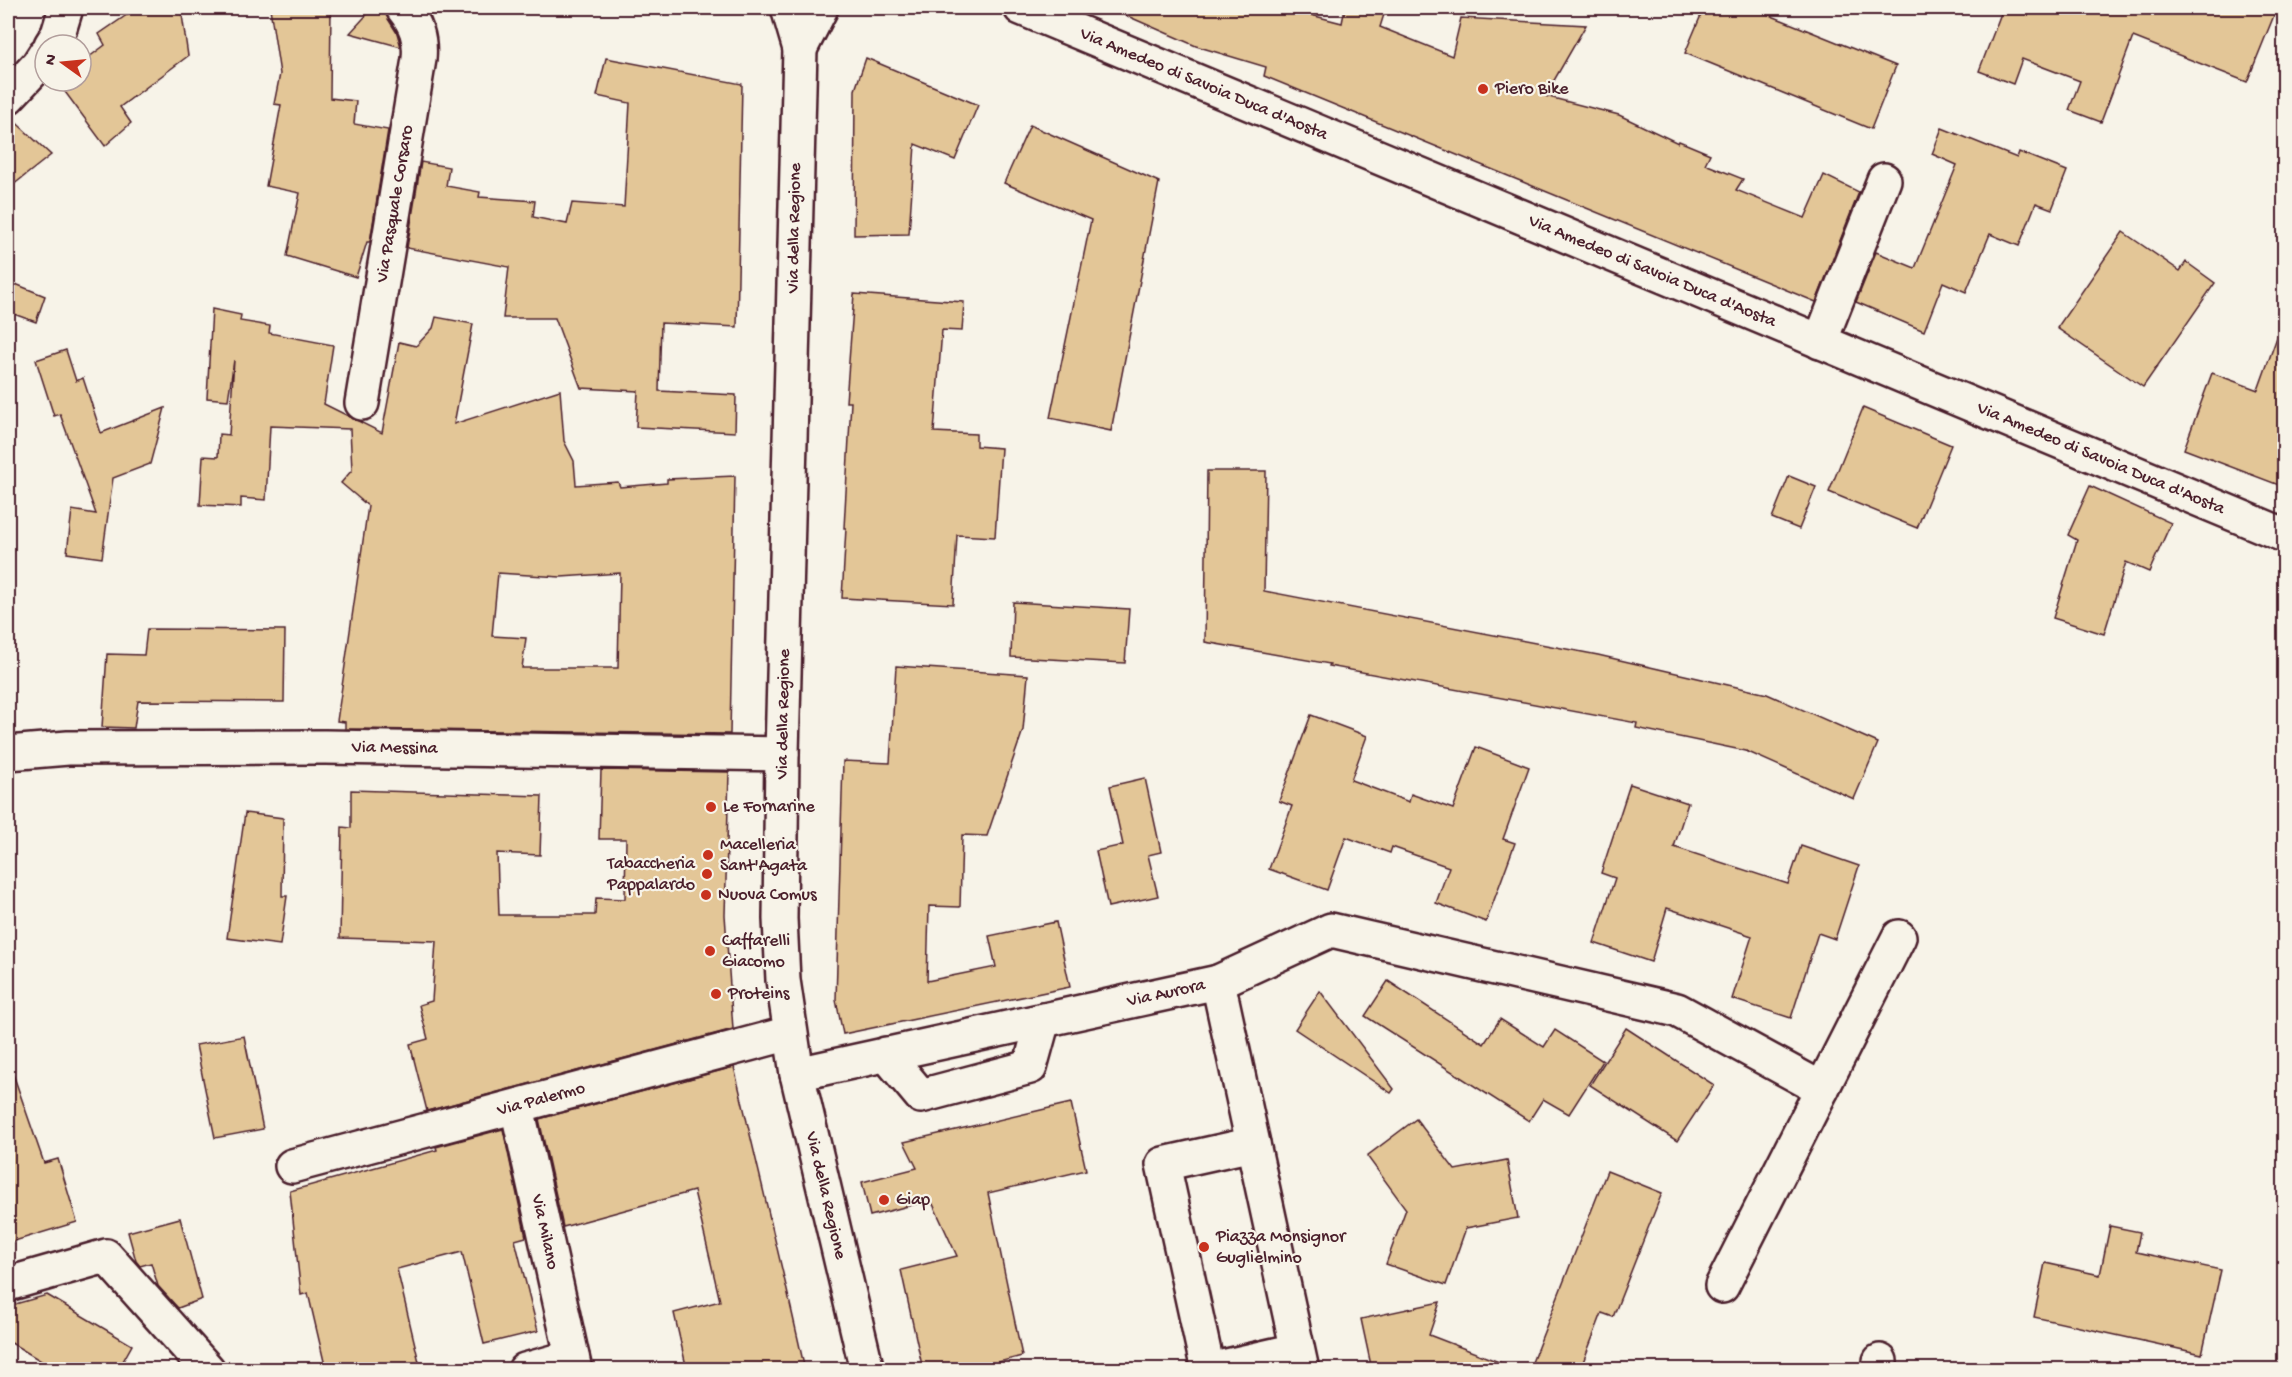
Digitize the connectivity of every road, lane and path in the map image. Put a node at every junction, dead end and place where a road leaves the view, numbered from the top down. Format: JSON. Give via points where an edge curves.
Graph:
{"nodes":[{"id":1,"x":66,"y":8,"type":"edge"},
{"id":2,"x":403,"y":8,"type":"edge"},
{"id":3,"x":788,"y":8,"type":"edge"},
{"id":4,"x":821,"y":8,"type":"edge"},
{"id":5,"x":1021,"y":8,"type":"edge"},
{"id":6,"x":58,"y":33,"type":"edge"},
{"id":7,"x":800,"y":49,"type":"junction"},
{"id":8,"x":33,"y":70,"type":"edge"},
{"id":9,"x":8,"y":97,"type":"edge"},
{"id":10,"x":1884,"y":180,"type":"dead end"},
{"id":11,"x":1820,"y":342,"type":"junction"},
{"id":12,"x":362,"y":403,"type":"dead end"},
{"id":13,"x":2284,"y":536,"type":"edge"},
{"id":14,"x":8,"y":753,"type":"edge"},
{"id":15,"x":782,"y":754,"type":"junction"},
{"id":16,"x":1899,"y":937,"type":"dead end"},
{"id":17,"x":1218,"y":982,"type":"junction"},
{"id":18,"x":1043,"y":1020,"type":"junction"},
{"id":19,"x":790,"y":1033,"type":"junction"},
{"id":20,"x":886,"y":1054,"type":"junction"},
{"id":21,"x":797,"y":1074,"type":"junction"},
{"id":22,"x":1822,"y":1089,"type":"junction"},
{"id":23,"x":517,"y":1107,"type":"junction"},
{"id":24,"x":1253,"y":1144,"type":"junction"},
{"id":25,"x":292,"y":1166,"type":"dead end"},
{"id":26,"x":8,"y":1284,"type":"edge"},
{"id":27,"x":1722,"y":1286,"type":"dead end"},
{"id":28,"x":1300,"y":1360,"type":"edge"},
{"id":29,"x":573,"y":1363,"type":"edge"},
{"id":30,"x":208,"y":1370,"type":"edge"},
{"id":31,"x":525,"y":1370,"type":"edge"},
{"id":32,"x":867,"y":1370,"type":"edge"},
{"id":33,"x":1208,"y":1370,"type":"edge"}],
"edges":[{"from":1,"to":6,"type":"street"},
{"from":2,"to":12,"type":"street","name":"Via Pasquale Corsaro","via":[[420,41],[419,59]]},
{"from":3,"to":7,"type":"street"},
{"from":4,"to":7,"type":"street"},
{"from":5,"to":11,"type":"street","name":"Via Amedeo di Savoia Duca d'Aosta"},
{"from":7,"to":15,"type":"street","name":"Via della Regione"},
{"from":8,"to":9,"type":"street"},
{"from":10,"to":11,"type":"street"},
{"from":11,"to":13,"type":"street","name":"Via Amedeo di Savoia Duca d'Aosta"},
{"from":14,"to":15,"type":"street","name":"Via Messina","via":[[68,748],[325,747]]},
{"from":15,"to":19,"type":"street","name":"Via della Regione","via":[[780,919]]},
{"from":16,"to":22,"type":"street"},
{"from":17,"to":18,"type":"street","name":"Via Aurora"},
{"from":17,"to":22,"type":"street","via":[[1331,930],[1677,1010]]},
{"from":17,"to":24,"type":"street","name":"Via Aurora"},
{"from":18,"to":20,"type":"street","name":"Via Aurora"},
{"from":18,"to":20,"type":"street","via":[[1030,1067],[921,1096]]},
{"from":19,"to":21,"type":"street","name":"Via della Regione"},
{"from":19,"to":23,"type":"street","name":"Via Palermo"},
{"from":20,"to":21,"type":"street","name":"Via Aurora"},
{"from":21,"to":32,"type":"street","name":"Via della Regione"},
{"from":22,"to":27,"type":"street"},
{"from":23,"to":25,"type":"street","name":"Via Palermo"},
{"from":23,"to":29,"type":"street","name":"Via Milano"},
{"from":24,"to":28,"type":"street","name":"Via Aurora"},
{"from":24,"to":33,"type":"street","via":[[1163,1164]]},
{"from":26,"to":30,"type":"street","via":[[106,1256]]},
{"from":28,"to":33,"type":"street"},
{"from":29,"to":31,"type":"street","name":"Via Milano"}]}
